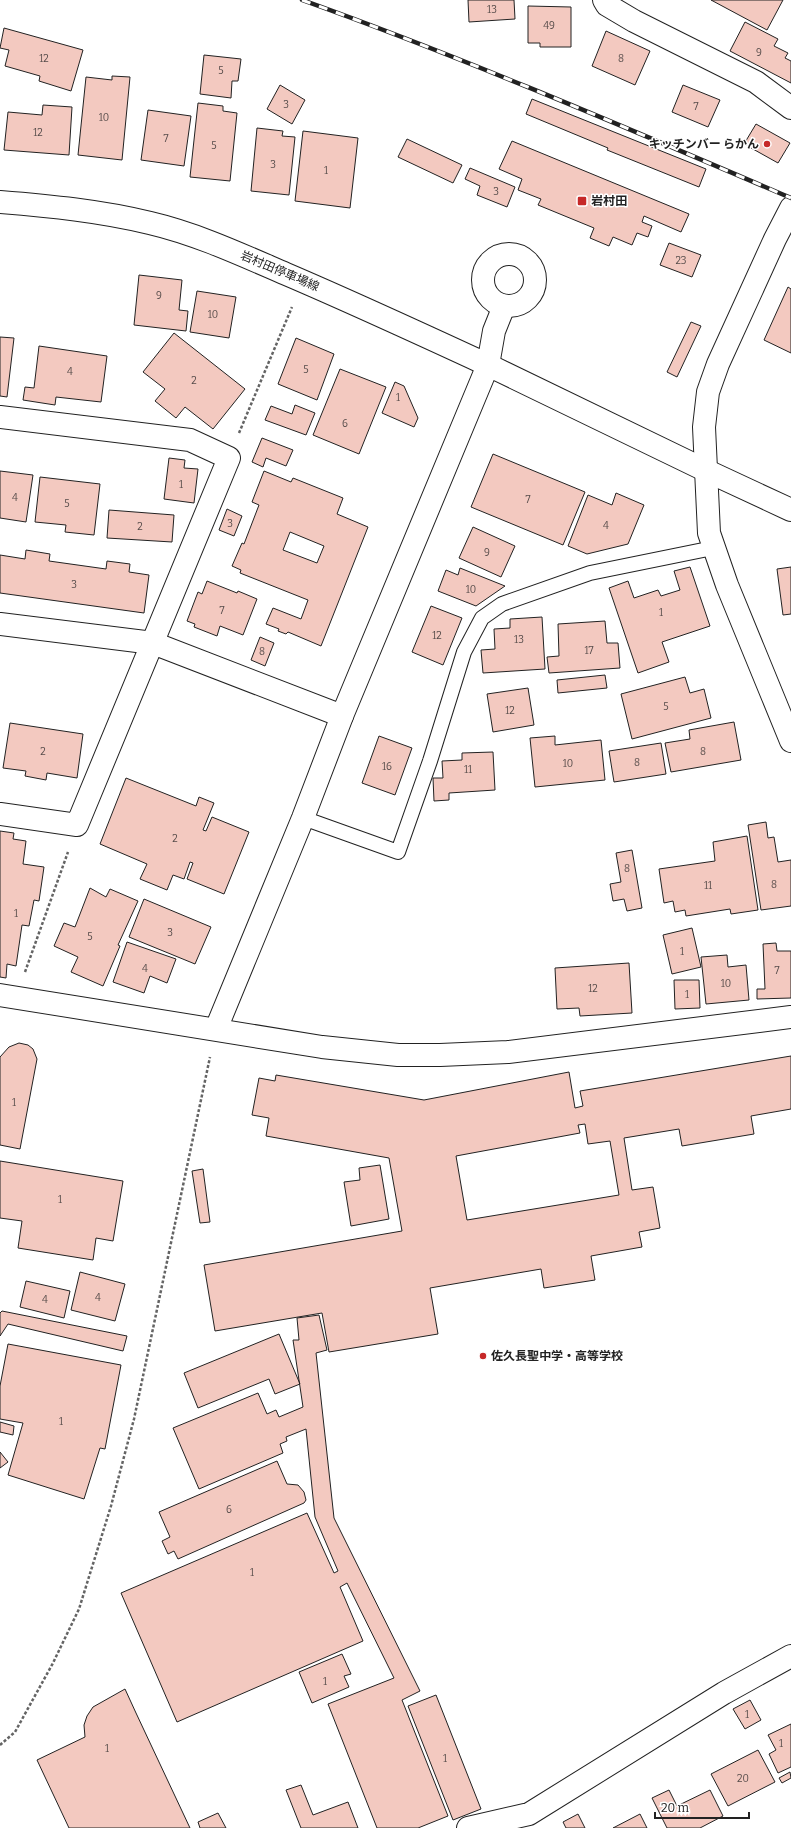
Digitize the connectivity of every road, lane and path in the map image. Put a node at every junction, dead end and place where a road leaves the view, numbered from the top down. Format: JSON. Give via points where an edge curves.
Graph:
{"nodes":[{"id":1,"x":604,"y":0,"type":"edge"},
{"id":2,"x":791,"y":108,"type":"edge"},
{"id":3,"x":0,"y":202,"type":"edge"},
{"id":4,"x":791,"y":208,"type":"edge"},
{"id":5,"x":303,"y":281,"type":"junction"},
{"id":6,"x":504,"y":306,"type":"dead end"},
{"id":7,"x":488,"y":365,"type":"junction"},
{"id":8,"x":0,"y":417,"type":"edge"},
{"id":9,"x":229,"y":458,"type":"junction"},
{"id":10,"x":705,"y":470,"type":"junction"},
{"id":11,"x":791,"y":510,"type":"edge"},
{"id":12,"x":713,"y":548,"type":"junction"},
{"id":13,"x":0,"y":624,"type":"edge"},
{"id":14,"x":153,"y":643,"type":"junction"},
{"id":15,"x":342,"y":716,"type":"junction"},
{"id":16,"x":791,"y":742,"type":"edge"},
{"id":17,"x":0,"y":814,"type":"edge"},
{"id":18,"x":303,"y":818,"type":"junction"},
{"id":19,"x":77,"y":825,"type":"junction"},
{"id":20,"x":8,"y":996,"type":"edge"},
{"id":21,"x":791,"y":1017,"type":"edge"},
{"id":22,"x":216,"y":1029,"type":"junction"},
{"id":23,"x":791,"y":1656,"type":"edge"},
{"id":24,"x":0,"y":1745,"type":"edge"},
{"id":25,"x":473,"y":1827,"type":"edge"}],
"edges":[{"from":1,"to":2,"type":"street","via":[[607,5],[634,21],[756,82]]},
{"from":3,"to":5,"type":"street","name":"岩村田停車場線","via":[[106,214],[150,223],[191,235]]},
{"from":4,"to":10,"type":"street","via":[[721,357],[708,392],[704,427]]},
{"from":5,"to":7,"type":"street","name":"岩村田停車場線"},
{"from":5,"to":9,"type":"path"},
{"from":6,"to":7,"type":"street","via":[[494,331]]},
{"from":7,"to":10,"type":"street","name":"岩村田停車場線"},
{"from":7,"to":15,"type":"street"},
{"from":8,"to":9,"type":"street","via":[[190,440]]},
{"from":9,"to":14,"type":"street"},
{"from":10,"to":11,"type":"street","name":"岩村田停車場線"},
{"from":10,"to":12,"type":"street","via":[[708,521]]},
{"from":12,"to":16,"type":"street"},
{"from":12,"to":18,"type":"lane","via":[[590,573],[502,604],[482,618],[464,652],[398,852]]},
{"from":13,"to":14,"type":"street"},
{"from":14,"to":15,"type":"street"},
{"from":14,"to":19,"type":"street"},
{"from":15,"to":18,"type":"street"},
{"from":17,"to":19,"type":"street"},
{"from":18,"to":22,"type":"street"},
{"from":19,"to":20,"type":"path"},
{"from":20,"to":22,"type":"street"},
{"from":21,"to":22,"type":"street","via":[[508,1052],[440,1055],[363,1052]]},
{"from":22,"to":24,"type":"path","via":[[134,1419],[111,1506],[79,1609],[54,1663],[15,1732]]},
{"from":23,"to":25,"type":"street","via":[[724,1693],[529,1814]]}]}
